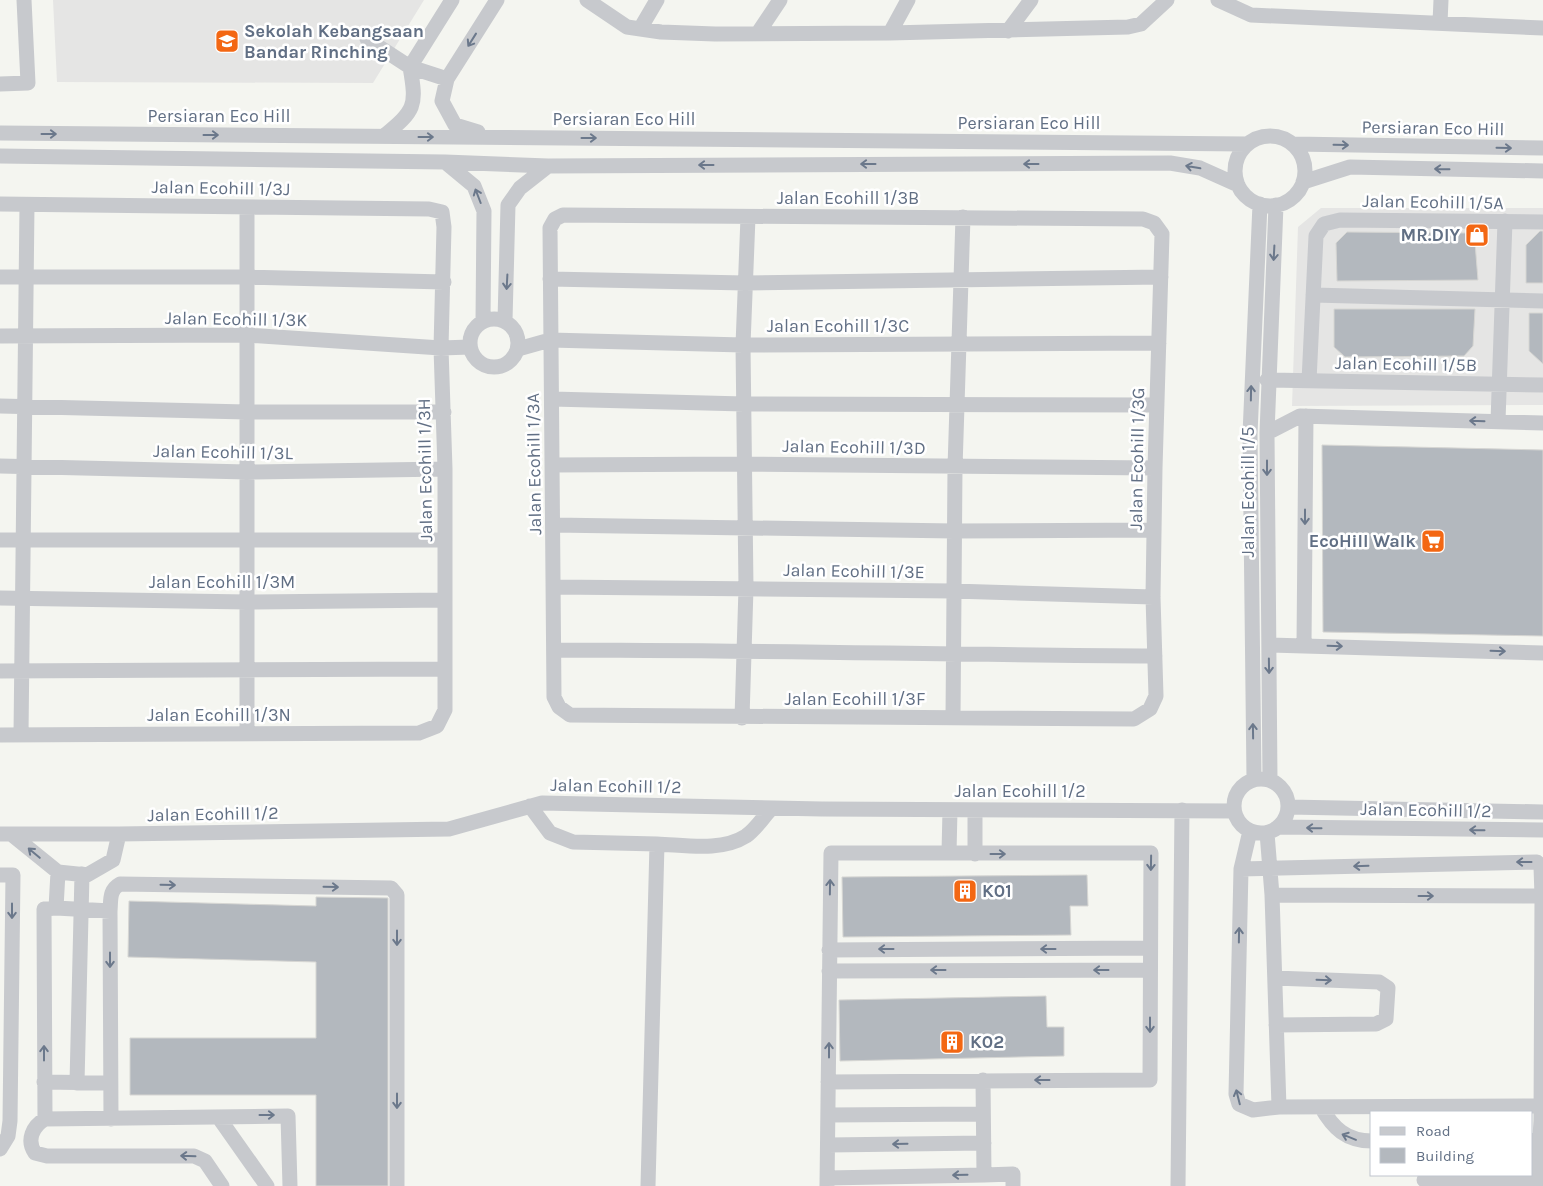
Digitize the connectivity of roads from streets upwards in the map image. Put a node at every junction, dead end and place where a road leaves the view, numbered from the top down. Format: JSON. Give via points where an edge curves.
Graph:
{"nodes":[{"id":1,"x":24,"y":0,"type":"edge"},
{"id":2,"x":452,"y":0,"type":"edge"},
{"id":3,"x":496,"y":0,"type":"edge"},
{"id":4,"x":587,"y":0,"type":"edge"},
{"id":5,"x":657,"y":0,"type":"edge"},
{"id":6,"x":780,"y":0,"type":"edge"},
{"id":7,"x":908,"y":0,"type":"edge"},
{"id":8,"x":1031,"y":0,"type":"edge"},
{"id":9,"x":1167,"y":0,"type":"edge"},
{"id":10,"x":1218,"y":0,"type":"edge"},
{"id":11,"x":1441,"y":0,"type":"edge"},
{"id":12,"x":1440,"y":23,"type":"junction"},
{"id":13,"x":1543,"y":28,"type":"edge"},
{"id":14,"x":640,"y":29,"type":"junction"},
{"id":15,"x":1008,"y":31,"type":"junction"},
{"id":16,"x":758,"y":33,"type":"junction"},
{"id":17,"x":890,"y":33,"type":"junction"},
{"id":18,"x":367,"y":39,"type":"dead end"},
{"id":19,"x":410,"y":67,"type":"junction"},
{"id":20,"x":447,"y":79,"type":"junction"},
{"id":21,"x":0,"y":84,"type":"edge"},
{"id":22,"x":0,"y":133,"type":"edge"},
{"id":23,"x":384,"y":136,"type":"junction"},
{"id":24,"x":495,"y":137,"type":"junction"},
{"id":25,"x":1247,"y":144,"type":"junction"},
{"id":26,"x":1293,"y":144,"type":"junction"},
{"id":27,"x":1543,"y":148,"type":"edge"},
{"id":28,"x":0,"y":156,"type":"edge"},
{"id":29,"x":445,"y":162,"type":"junction"},
{"id":30,"x":548,"y":166,"type":"junction"},
{"id":31,"x":1543,"y":172,"type":"edge"},
{"id":32,"x":1303,"y":182,"type":"junction"},
{"id":33,"x":1238,"y":185,"type":"junction"},
{"id":34,"x":0,"y":204,"type":"edge"},
{"id":35,"x":27,"y":204,"type":"junction"},
{"id":36,"x":1260,"y":204,"type":"junction"},
{"id":37,"x":1276,"y":205,"type":"junction"},
{"id":38,"x":247,"y":207,"type":"junction"},
{"id":39,"x":442,"y":212,"type":"joint"},
{"id":40,"x":748,"y":217,"type":"junction"},
{"id":41,"x":963,"y":217,"type":"junction"},
{"id":42,"x":555,"y":219,"type":"joint"},
{"id":43,"x":1143,"y":219,"type":"joint"},
{"id":44,"x":1504,"y":221,"type":"junction"},
{"id":45,"x":1543,"y":222,"type":"edge"},
{"id":46,"x":0,"y":277,"type":"edge"},
{"id":47,"x":247,"y":277,"type":"junction"},
{"id":48,"x":1161,"y":277,"type":"junction"},
{"id":49,"x":26,"y":278,"type":"junction"},
{"id":50,"x":960,"y":278,"type":"junction"},
{"id":51,"x":550,"y":279,"type":"junction"},
{"id":52,"x":444,"y":282,"type":"junction"},
{"id":53,"x":746,"y":283,"type":"junction"},
{"id":54,"x":1313,"y":295,"type":"junction"},
{"id":55,"x":1502,"y":300,"type":"junction"},
{"id":56,"x":1543,"y":301,"type":"edge"},
{"id":57,"x":483,"y":321,"type":"junction"},
{"id":58,"x":506,"y":321,"type":"junction"},
{"id":59,"x":0,"y":336,"type":"edge"},
{"id":60,"x":26,"y":336,"type":"junction"},
{"id":61,"x":247,"y":336,"type":"junction"},
{"id":62,"x":550,"y":340,"type":"junction"},
{"id":63,"x":1159,"y":343,"type":"junction"},
{"id":64,"x":743,"y":345,"type":"junction"},
{"id":65,"x":959,"y":345,"type":"junction"},
{"id":66,"x":470,"y":347,"type":"junction"},
{"id":67,"x":441,"y":348,"type":"junction"},
{"id":68,"x":518,"y":348,"type":"junction"},
{"id":69,"x":1267,"y":380,"type":"junction"},
{"id":70,"x":1309,"y":381,"type":"junction"},
{"id":71,"x":1499,"y":384,"type":"junction"},
{"id":72,"x":1543,"y":385,"type":"edge"},
{"id":73,"x":552,"y":400,"type":"junction"},
{"id":74,"x":744,"y":404,"type":"junction"},
{"id":75,"x":957,"y":405,"type":"junction"},
{"id":76,"x":1157,"y":405,"type":"junction"},
{"id":77,"x":0,"y":406,"type":"edge"},
{"id":78,"x":25,"y":406,"type":"junction"},
{"id":79,"x":246,"y":412,"type":"junction"},
{"id":80,"x":444,"y":412,"type":"junction"},
{"id":81,"x":1306,"y":416,"type":"junction"},
{"id":82,"x":1498,"y":422,"type":"junction"},
{"id":83,"x":1543,"y":423,"type":"edge"},
{"id":84,"x":1267,"y":432,"type":"junction"},
{"id":85,"x":744,"y":464,"type":"junction"},
{"id":86,"x":553,"y":465,"type":"junction"},
{"id":87,"x":0,"y":466,"type":"edge"},
{"id":88,"x":24,"y":467,"type":"junction"},
{"id":89,"x":955,"y":468,"type":"junction"},
{"id":90,"x":1155,"y":468,"type":"junction"},
{"id":91,"x":445,"y":469,"type":"junction"},
{"id":92,"x":247,"y":472,"type":"junction"},
{"id":93,"x":554,"y":525,"type":"junction"},
{"id":94,"x":745,"y":527,"type":"junction"},
{"id":95,"x":1154,"y":530,"type":"junction"},
{"id":96,"x":954,"y":531,"type":"junction"},
{"id":97,"x":0,"y":540,"type":"edge"},
{"id":98,"x":445,"y":540,"type":"junction"},
{"id":99,"x":23,"y":541,"type":"junction"},
{"id":100,"x":247,"y":541,"type":"junction"},
{"id":101,"x":554,"y":587,"type":"junction"},
{"id":102,"x":746,"y":588,"type":"junction"},
{"id":103,"x":953,"y":591,"type":"junction"},
{"id":104,"x":1153,"y":597,"type":"junction"},
{"id":105,"x":0,"y":598,"type":"edge"},
{"id":106,"x":22,"y":599,"type":"junction"},
{"id":107,"x":445,"y":600,"type":"junction"},
{"id":108,"x":247,"y":602,"type":"junction"},
{"id":109,"x":1269,"y":645,"type":"junction"},
{"id":110,"x":1304,"y":646,"type":"junction"},
{"id":111,"x":554,"y":650,"type":"junction"},
{"id":112,"x":744,"y":650,"type":"junction"},
{"id":113,"x":1543,"y":653,"type":"edge"},
{"id":114,"x":953,"y":655,"type":"junction"},
{"id":115,"x":1155,"y":656,"type":"junction"},
{"id":116,"x":445,"y":669,"type":"junction"},
{"id":117,"x":0,"y":671,"type":"edge"},
{"id":118,"x":21,"y":671,"type":"junction"},
{"id":119,"x":247,"y":671,"type":"junction"},
{"id":120,"x":559,"y":707,"type":"joint"},
{"id":121,"x":1150,"y":709,"type":"joint"},
{"id":122,"x":742,"y":718,"type":"junction"},
{"id":123,"x":953,"y":718,"type":"junction"},
{"id":124,"x":436,"y":726,"type":"joint"},
{"id":125,"x":247,"y":734,"type":"junction"},
{"id":126,"x":0,"y":735,"type":"edge"},
{"id":127,"x":21,"y":735,"type":"junction"},
{"id":128,"x":1254,"y":780,"type":"junction"},
{"id":129,"x":1270,"y":780,"type":"junction"},
{"id":130,"x":530,"y":806,"type":"junction"},
{"id":131,"x":1289,"y":807,"type":"junction"},
{"id":132,"x":772,"y":808,"type":"junction"},
{"id":133,"x":950,"y":810,"type":"junction"},
{"id":134,"x":975,"y":810,"type":"junction"},
{"id":135,"x":1182,"y":810,"type":"junction"},
{"id":136,"x":1234,"y":811,"type":"junction"},
{"id":137,"x":1543,"y":812,"type":"edge"},
{"id":138,"x":1273,"y":830,"type":"junction"},
{"id":139,"x":1543,"y":830,"type":"edge"},
{"id":140,"x":1250,"y":831,"type":"junction"},
{"id":141,"x":5,"y":834,"type":"edge"},
{"id":142,"x":119,"y":834,"type":"junction"},
{"id":143,"x":657,"y":844,"type":"junction"},
{"id":144,"x":949,"y":854,"type":"junction"},
{"id":145,"x":975,"y":854,"type":"junction"},
{"id":146,"x":1271,"y":869,"type":"junction"},
{"id":147,"x":1241,"y":870,"type":"junction"},
{"id":148,"x":58,"y":872,"type":"junction"},
{"id":149,"x":82,"y":874,"type":"junction"},
{"id":150,"x":0,"y":875,"type":"edge"},
{"id":151,"x":1272,"y":895,"type":"junction"},
{"id":152,"x":1542,"y":896,"type":"edge"},
{"id":153,"x":56,"y":908,"type":"junction"},
{"id":154,"x":80,"y":909,"type":"junction"},
{"id":155,"x":110,"y":911,"type":"junction"},
{"id":156,"x":1149,"y":948,"type":"junction"},
{"id":157,"x":829,"y":950,"type":"junction"},
{"id":158,"x":1150,"y":970,"type":"junction"},
{"id":159,"x":829,"y":971,"type":"junction"},
{"id":160,"x":1275,"y":978,"type":"junction"},
{"id":161,"x":6,"y":1004,"type":"edge"},
{"id":162,"x":1276,"y":1025,"type":"junction"},
{"id":163,"x":983,"y":1080,"type":"junction"},
{"id":164,"x":44,"y":1082,"type":"junction"},
{"id":165,"x":828,"y":1082,"type":"junction"},
{"id":166,"x":77,"y":1083,"type":"junction"},
{"id":167,"x":110,"y":1083,"type":"junction"},
{"id":168,"x":1540,"y":1106,"type":"junction"},
{"id":169,"x":1279,"y":1107,"type":"junction"},
{"id":170,"x":1321,"y":1107,"type":"junction"},
{"id":171,"x":983,"y":1114,"type":"junction"},
{"id":172,"x":828,"y":1115,"type":"junction"},
{"id":173,"x":219,"y":1118,"type":"junction"},
{"id":174,"x":45,"y":1119,"type":"junction"},
{"id":175,"x":111,"y":1119,"type":"junction"},
{"id":176,"x":1536,"y":1139,"type":"edge"},
{"id":177,"x":1370,"y":1141,"type":"edge"},
{"id":178,"x":984,"y":1143,"type":"junction"},
{"id":179,"x":828,"y":1145,"type":"junction"},
{"id":180,"x":0,"y":1149,"type":"edge"},
{"id":181,"x":984,"y":1175,"type":"junction"},
{"id":182,"x":1424,"y":1180,"type":"edge"},
{"id":183,"x":827,"y":1182,"type":"edge"},
{"id":184,"x":1536,"y":1182,"type":"edge"},
{"id":185,"x":222,"y":1186,"type":"edge"},
{"id":186,"x":267,"y":1186,"type":"edge"},
{"id":187,"x":290,"y":1186,"type":"edge"},
{"id":188,"x":397,"y":1186,"type":"edge"},
{"id":189,"x":648,"y":1186,"type":"edge"},
{"id":190,"x":1014,"y":1186,"type":"edge"},
{"id":191,"x":1178,"y":1186,"type":"edge"}],
"edges":[{"from":1,"to":21,"type":"street","via":[[28,83]]},
{"from":2,"to":19,"type":"street"},
{"from":3,"to":20,"type":"street","one_way":true},
{"from":4,"to":14,"type":"street","via":[[627,27]]},
{"from":5,"to":14,"type":"street"},
{"from":6,"to":16,"type":"street"},
{"from":7,"to":17,"type":"street"},
{"from":8,"to":15,"type":"street"},
{"from":9,"to":15,"type":"street","via":[[1148,19],[1134,26]]},
{"from":10,"to":12,"type":"street","via":[[1250,16]]},
{"from":11,"to":12,"type":"street"},
{"from":12,"to":13,"type":"street"},
{"from":14,"to":16,"type":"street"},
{"from":15,"to":17,"type":"street"},
{"from":16,"to":17,"type":"street"},
{"from":18,"to":19,"type":"street"},
{"from":19,"to":20,"type":"street"},
{"from":19,"to":23,"type":"street","via":[[415,98],[404,119]]},
{"from":20,"to":24,"type":"street","via":[[442,101],[455,125]]},
{"from":22,"to":23,"type":"street","name":"Persiaran Eco Hill","one_way":true},
{"from":23,"to":24,"type":"street","name":"Persiaran Eco Hill","one_way":true},
{"from":24,"to":25,"type":"street","name":"Persiaran Eco Hill","one_way":true},
{"from":25,"to":26,"type":"street","name":"Persiaran Eco Hill","via":[[1265,136]]},
{"from":25,"to":33,"type":"street","via":[[1236,163]]},
{"from":26,"to":27,"type":"street","name":"Persiaran Eco Hill","one_way":true},
{"from":26,"to":32,"type":"street","via":[[1304,162]]},
{"from":28,"to":29,"type":"street"},
{"from":29,"to":30,"type":"street"},
{"from":57,"to":29,"type":"street","one_way":true,"via":[[484,211],[474,186]]},
{"from":33,"to":30,"type":"street","one_way":true,"via":[[1200,168],[1170,163]]},
{"from":30,"to":58,"type":"street","one_way":true,"via":[[520,188],[508,205]]},
{"from":31,"to":32,"type":"street","one_way":true,"via":[[1350,167]]},
{"from":32,"to":37,"type":"street","via":[[1290,199]]},
{"from":33,"to":36,"type":"street","via":[[1243,193]]},
{"from":34,"to":35,"type":"street","name":"Jalan Ecohill 1/3J"},
{"from":35,"to":38,"type":"street","name":"Jalan Ecohill 1/3J"},
{"from":35,"to":49,"type":"street"},
{"from":36,"to":37,"type":"street"},
{"from":128,"to":36,"type":"street","one_way":true,"via":[[1250,434]]},
{"from":37,"to":69,"type":"street","name":"Jalan Ecohill 1/5","one_way":true},
{"from":38,"to":39,"type":"street","name":"Jalan Ecohill 1/3J","via":[[429,209]]},
{"from":38,"to":47,"type":"street"},
{"from":39,"to":52,"type":"street","name":"Jalan Ecohill 1/3H"},
{"from":40,"to":41,"type":"street","name":"Jalan Ecohill 1/3B"},
{"from":40,"to":42,"type":"street","name":"Jalan Ecohill 1/3B","via":[[564,215]]},
{"from":40,"to":53,"type":"street"},
{"from":41,"to":43,"type":"street","name":"Jalan Ecohill 1/3B"},
{"from":41,"to":50,"type":"street"},
{"from":42,"to":51,"type":"street","name":"Jalan Ecohill 1/3A","via":[[550,228]]},
{"from":43,"to":48,"type":"street","name":"Jalan Ecohill 1/3G","via":[[1154,223],[1162,234]]},
{"from":44,"to":45,"type":"street","name":"Jalan Ecohill 1/5A"},
{"from":44,"to":54,"type":"street","name":"Jalan Ecohill 1/5A","via":[[1340,220],[1324,224],[1316,236]]},
{"from":44,"to":55,"type":"street"},
{"from":46,"to":49,"type":"street"},
{"from":47,"to":49,"type":"street"},
{"from":47,"to":52,"type":"street"},
{"from":47,"to":61,"type":"street"},
{"from":48,"to":50,"type":"street"},
{"from":48,"to":63,"type":"street","name":"Jalan Ecohill 1/3G"},
{"from":49,"to":60,"type":"street"},
{"from":50,"to":53,"type":"street"},
{"from":50,"to":65,"type":"street"},
{"from":51,"to":53,"type":"street"},
{"from":51,"to":62,"type":"street","name":"Jalan Ecohill 1/3A"},
{"from":52,"to":67,"type":"street","name":"Jalan Ecohill 1/3H"},
{"from":53,"to":64,"type":"street"},
{"from":54,"to":55,"type":"street"},
{"from":54,"to":70,"type":"street"},
{"from":55,"to":56,"type":"street"},
{"from":55,"to":71,"type":"street"},
{"from":57,"to":58,"type":"street"},
{"from":57,"to":66,"type":"street","via":[[472,332]]},
{"from":58,"to":68,"type":"street","via":[[516,333]]},
{"from":59,"to":60,"type":"street","name":"Jalan Ecohill 1/3K"},
{"from":60,"to":61,"type":"street","name":"Jalan Ecohill 1/3K"},
{"from":60,"to":78,"type":"street"},
{"from":61,"to":67,"type":"street","name":"Jalan Ecohill 1/3K"},
{"from":61,"to":79,"type":"street"},
{"from":62,"to":64,"type":"street","name":"Jalan Ecohill 1/3C"},
{"from":62,"to":68,"type":"street","name":"Jalan Ecohill 1/3C"},
{"from":62,"to":73,"type":"street","name":"Jalan Ecohill 1/3A"},
{"from":63,"to":65,"type":"street","name":"Jalan Ecohill 1/3C"},
{"from":63,"to":76,"type":"street","name":"Jalan Ecohill 1/3G"},
{"from":64,"to":65,"type":"street","name":"Jalan Ecohill 1/3C"},
{"from":64,"to":74,"type":"street"},
{"from":65,"to":75,"type":"street"},
{"from":66,"to":67,"type":"street","name":"Jalan Ecohill 1/3K"},
{"from":66,"to":68,"type":"street","via":[[476,360],[497,367],[510,361]]},
{"from":67,"to":80,"type":"street","name":"Jalan Ecohill 1/3H"},
{"from":69,"to":70,"type":"street","name":"Jalan Ecohill 1/5B"},
{"from":69,"to":84,"type":"street","name":"Jalan Ecohill 1/5"},
{"from":70,"to":71,"type":"street","name":"Jalan Ecohill 1/5B"},
{"from":71,"to":72,"type":"street","name":"Jalan Ecohill 1/5B"},
{"from":71,"to":82,"type":"street"},
{"from":73,"to":74,"type":"street"},
{"from":73,"to":86,"type":"street","name":"Jalan Ecohill 1/3A"},
{"from":74,"to":75,"type":"street"},
{"from":74,"to":85,"type":"street"},
{"from":75,"to":76,"type":"street"},
{"from":75,"to":89,"type":"street"},
{"from":76,"to":90,"type":"street","name":"Jalan Ecohill 1/3G"},
{"from":77,"to":78,"type":"street"},
{"from":78,"to":79,"type":"street"},
{"from":78,"to":88,"type":"street"},
{"from":79,"to":80,"type":"street"},
{"from":79,"to":92,"type":"street"},
{"from":80,"to":91,"type":"street","name":"Jalan Ecohill 1/3H"},
{"from":82,"to":81,"type":"street","one_way":true},
{"from":81,"to":84,"type":"street"},
{"from":81,"to":110,"type":"street","one_way":true},
{"from":82,"to":83,"type":"street"},
{"from":84,"to":109,"type":"street","name":"Jalan Ecohill 1/5","one_way":true},
{"from":85,"to":86,"type":"street","name":"Jalan Ecohill 1/3D"},
{"from":85,"to":89,"type":"street","name":"Jalan Ecohill 1/3D"},
{"from":85,"to":94,"type":"street"},
{"from":86,"to":93,"type":"street","name":"Jalan Ecohill 1/3A"},
{"from":87,"to":88,"type":"street","name":"Jalan Ecohill 1/3L"},
{"from":88,"to":92,"type":"street","name":"Jalan Ecohill 1/3L"},
{"from":88,"to":99,"type":"street"},
{"from":89,"to":90,"type":"street","name":"Jalan Ecohill 1/3D"},
{"from":89,"to":96,"type":"street"},
{"from":90,"to":95,"type":"street","name":"Jalan Ecohill 1/3G"},
{"from":91,"to":92,"type":"street","name":"Jalan Ecohill 1/3L"},
{"from":91,"to":98,"type":"street","name":"Jalan Ecohill 1/3H"},
{"from":92,"to":100,"type":"street"},
{"from":93,"to":94,"type":"street"},
{"from":93,"to":101,"type":"street","name":"Jalan Ecohill 1/3A"},
{"from":94,"to":96,"type":"street"},
{"from":94,"to":102,"type":"street"},
{"from":95,"to":96,"type":"street"},
{"from":95,"to":104,"type":"street","name":"Jalan Ecohill 1/3G"},
{"from":96,"to":103,"type":"street"},
{"from":97,"to":99,"type":"street"},
{"from":98,"to":100,"type":"street"},
{"from":98,"to":107,"type":"street","name":"Jalan Ecohill 1/3H"},
{"from":99,"to":100,"type":"street"},
{"from":99,"to":106,"type":"street"},
{"from":100,"to":108,"type":"street"},
{"from":101,"to":102,"type":"street","name":"Jalan Ecohill 1/3E"},
{"from":101,"to":111,"type":"street","name":"Jalan Ecohill 1/3A"},
{"from":102,"to":103,"type":"street","name":"Jalan Ecohill 1/3E"},
{"from":102,"to":112,"type":"street"},
{"from":103,"to":104,"type":"street","name":"Jalan Ecohill 1/3E"},
{"from":103,"to":114,"type":"street"},
{"from":104,"to":115,"type":"street","name":"Jalan Ecohill 1/3G"},
{"from":105,"to":106,"type":"street","name":"Jalan Ecohill 1/3M"},
{"from":106,"to":108,"type":"street","name":"Jalan Ecohill 1/3M"},
{"from":106,"to":118,"type":"street"},
{"from":107,"to":108,"type":"street","name":"Jalan Ecohill 1/3M"},
{"from":107,"to":116,"type":"street","name":"Jalan Ecohill 1/3H"},
{"from":108,"to":119,"type":"street"},
{"from":109,"to":110,"type":"street"},
{"from":109,"to":129,"type":"street","name":"Jalan Ecohill 1/5","one_way":true},
{"from":110,"to":113,"type":"street","one_way":true},
{"from":111,"to":112,"type":"street"},
{"from":111,"to":120,"type":"street","name":"Jalan Ecohill 1/3A","via":[[554,697]]},
{"from":112,"to":114,"type":"street"},
{"from":112,"to":122,"type":"street"},
{"from":114,"to":115,"type":"street"},
{"from":114,"to":123,"type":"street"},
{"from":115,"to":121,"type":"street","name":"Jalan Ecohill 1/3G","via":[[1156,696]]},
{"from":116,"to":119,"type":"street"},
{"from":116,"to":124,"type":"street","name":"Jalan Ecohill 1/3H","via":[[445,710]]},
{"from":117,"to":118,"type":"street"},
{"from":118,"to":119,"type":"street"},
{"from":118,"to":127,"type":"street"},
{"from":119,"to":125,"type":"street"},
{"from":120,"to":122,"type":"street","name":"Jalan Ecohill 1/3F","via":[[570,715]]},
{"from":121,"to":123,"type":"street","name":"Jalan Ecohill 1/3F","via":[[1134,720]]},
{"from":122,"to":123,"type":"street","name":"Jalan Ecohill 1/3F"},
{"from":124,"to":125,"type":"street","name":"Jalan Ecohill 1/3N","via":[[419,733]]},
{"from":125,"to":127,"type":"street","name":"Jalan Ecohill 1/3N"},
{"from":126,"to":127,"type":"street","name":"Jalan Ecohill 1/3N"},
{"from":128,"to":129,"type":"street"},
{"from":128,"to":136,"type":"street","via":[[1240,788]]},
{"from":129,"to":131,"type":"street","via":[[1284,791]]},
{"from":130,"to":132,"type":"street","name":"Jalan Ecohill 1/2","via":[[542,803]]},
{"from":130,"to":142,"type":"street","name":"Jalan Ecohill 1/2","via":[[449,828]]},
{"from":130,"to":143,"type":"street","via":[[550,833],[573,842]]},
{"from":131,"to":137,"type":"street","name":"Jalan Ecohill 1/2"},
{"from":131,"to":138,"type":"street","via":[[1287,816]]},
{"from":132,"to":133,"type":"street","name":"Jalan Ecohill 1/2"},
{"from":132,"to":143,"type":"street","via":[[746,836],[730,843],[708,846]]},
{"from":133,"to":134,"type":"street","name":"Jalan Ecohill 1/2"},
{"from":133,"to":144,"type":"street"},
{"from":134,"to":135,"type":"street","name":"Jalan Ecohill 1/2"},
{"from":134,"to":145,"type":"street"},
{"from":135,"to":136,"type":"street","name":"Jalan Ecohill 1/2"},
{"from":135,"to":191,"type":"street"},
{"from":136,"to":140,"type":"street","via":[[1237,819]]},
{"from":139,"to":138,"type":"street","name":"Jalan Ecohill 1/2","one_way":true},
{"from":138,"to":140,"type":"street"},
{"from":138,"to":146,"type":"street"},
{"from":140,"to":147,"type":"street"},
{"from":141,"to":142,"type":"street","name":"Jalan Ecohill 1/2"},
{"from":148,"to":141,"type":"street","one_way":true},
{"from":142,"to":149,"type":"street","via":[[113,860]]},
{"from":143,"to":189,"type":"street"},
{"from":144,"to":145,"type":"street"},
{"from":157,"to":144,"type":"street","one_way":true,"via":[[831,854]]},
{"from":145,"to":156,"type":"street","one_way":true,"via":[[1151,854]]},
{"from":146,"to":147,"type":"street"},
{"from":146,"to":151,"type":"street"},
{"from":152,"to":146,"type":"street","one_way":true,"via":[[1541,867],[1537,862],[1529,861]]},
{"from":169,"to":147,"type":"street","one_way":true,"via":[[1245,1108],[1239,1104],[1236,1094]]},
{"from":148,"to":149,"type":"street"},
{"from":148,"to":153,"type":"street"},
{"from":149,"to":154,"type":"street"},
{"from":150,"to":161,"type":"street","one_way":true,"via":[[13,875]]},
{"from":151,"to":152,"type":"street","one_way":true},
{"from":151,"to":160,"type":"street"},
{"from":152,"to":168,"type":"street"},
{"from":153,"to":154,"type":"street"},
{"from":164,"to":153,"type":"street","one_way":true,"via":[[44,909]]},
{"from":154,"to":155,"type":"street"},
{"from":154,"to":166,"type":"street"},
{"from":155,"to":167,"type":"street","one_way":true},
{"from":155,"to":188,"type":"street","one_way":true,"via":[[111,892],[120,884],[395,890]]},
{"from":156,"to":157,"type":"street","one_way":true},
{"from":156,"to":158,"type":"street"},
{"from":157,"to":159,"type":"street"},
{"from":158,"to":159,"type":"street","one_way":true},
{"from":158,"to":163,"type":"street","one_way":true,"via":[[1150,1080]]},
{"from":165,"to":159,"type":"street","one_way":true},
{"from":160,"to":162,"type":"street"},
{"from":160,"to":162,"type":"street","one_way":true,"via":[[1379,982],[1388,988],[1386,1019],[1376,1024]]},
{"from":161,"to":180,"type":"street","via":[[10,1121],[8,1136]]},
{"from":162,"to":169,"type":"street"},
{"from":163,"to":165,"type":"street"},
{"from":163,"to":171,"type":"street"},
{"from":164,"to":166,"type":"street"},
{"from":164,"to":174,"type":"street"},
{"from":165,"to":172,"type":"street"},
{"from":166,"to":167,"type":"street"},
{"from":167,"to":175,"type":"street"},
{"from":168,"to":170,"type":"street"},
{"from":168,"to":176,"type":"street"},
{"from":169,"to":170,"type":"street"},
{"from":177,"to":170,"type":"street","one_way":true,"via":[[1342,1134],[1330,1124]]},
{"from":171,"to":172,"type":"street"},
{"from":171,"to":178,"type":"street"},
{"from":172,"to":179,"type":"street"},
{"from":173,"to":175,"type":"street"},
{"from":173,"to":186,"type":"street"},
{"from":173,"to":187,"type":"street","one_way":true,"via":[[231,1115],[288,1116]]},
{"from":174,"to":175,"type":"street"},
{"from":185,"to":174,"type":"street","one_way":true,"via":[[205,1161],[194,1156],[40,1156],[31,1147],[31,1139],[34,1129]]},
{"from":176,"to":184,"type":"street"},
{"from":178,"to":179,"type":"street","one_way":true},
{"from":178,"to":181,"type":"street"},
{"from":179,"to":183,"type":"street"},
{"from":181,"to":183,"type":"street","one_way":true},
{"from":181,"to":190,"type":"street","via":[[1013,1174]]},
{"from":182,"to":184,"type":"street"}]}
